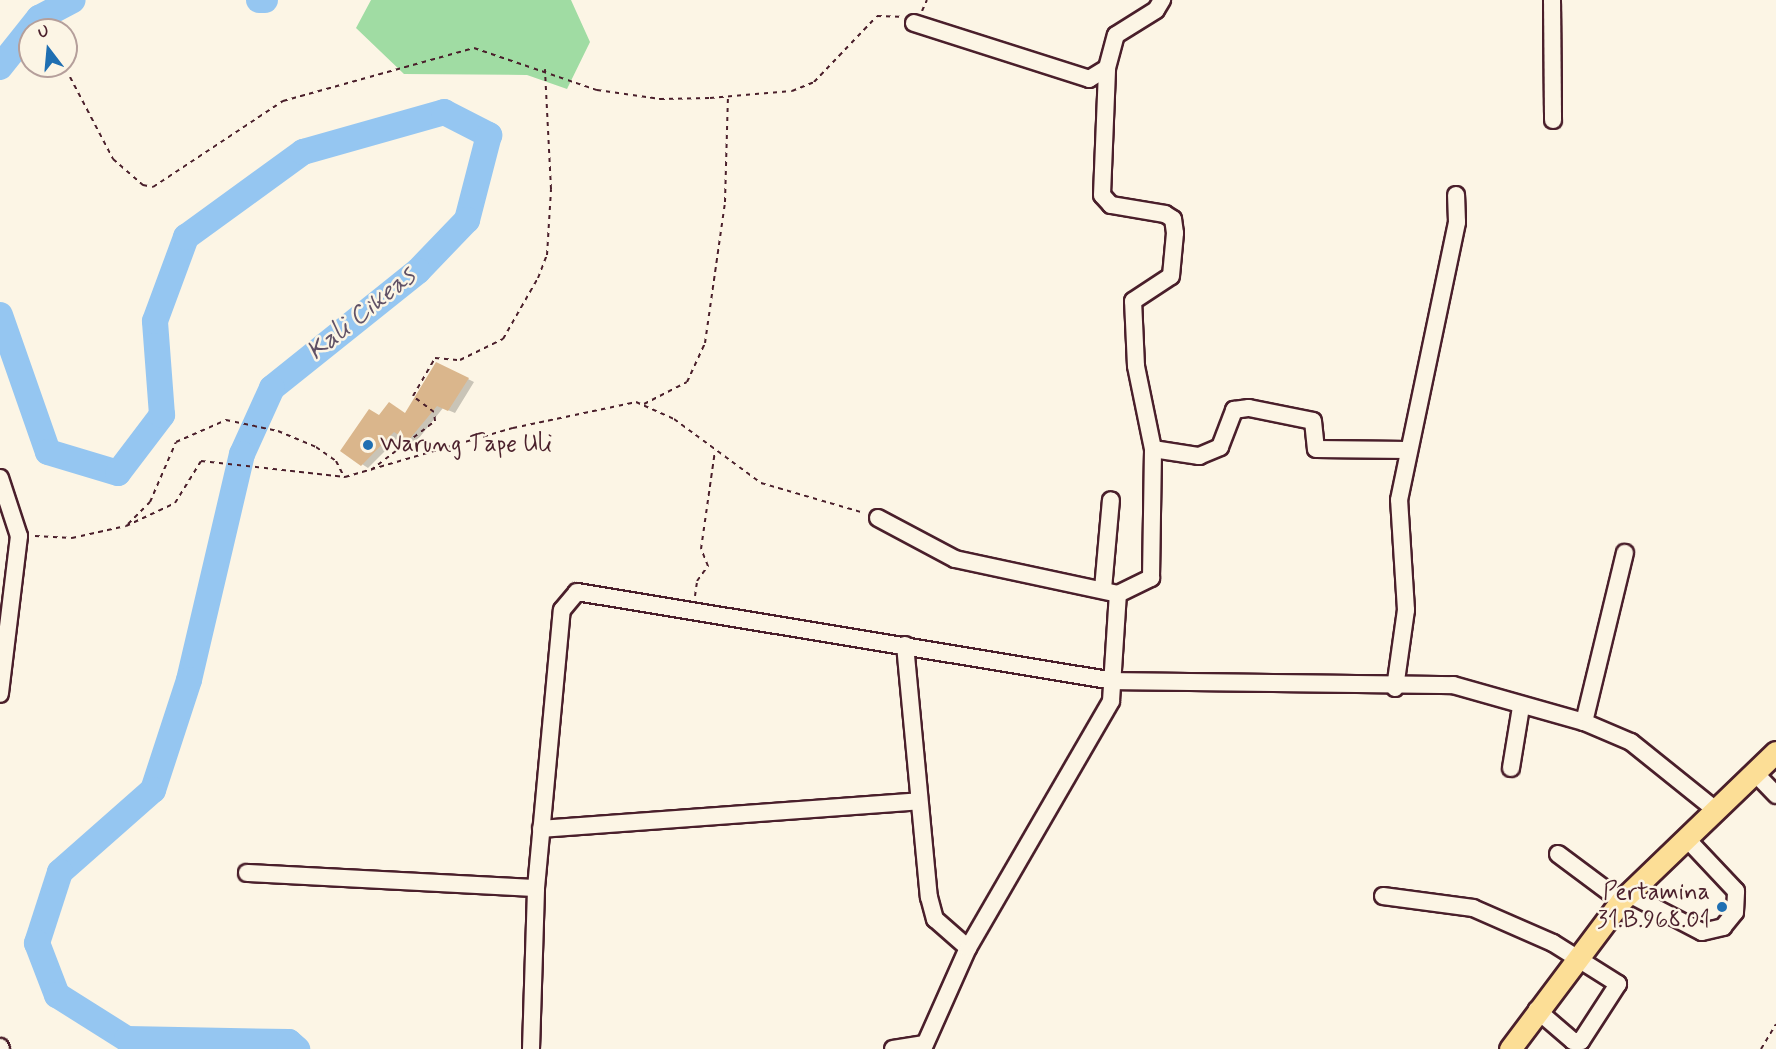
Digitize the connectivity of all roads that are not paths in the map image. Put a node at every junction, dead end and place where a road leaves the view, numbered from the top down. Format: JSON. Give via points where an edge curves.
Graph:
{"nodes":[{"id":1,"x":1162,"y":0,"type":"edge"},
{"id":2,"x":1552,"y":0,"type":"edge"},
{"id":3,"x":914,"y":23,"type":"road end"},
{"id":4,"x":1107,"y":68,"type":"junction"},
{"id":5,"x":1553,"y":120,"type":"dead end"},
{"id":6,"x":1456,"y":195,"type":"dead end"},
{"id":7,"x":1153,"y":449,"type":"junction"},
{"id":8,"x":1408,"y":450,"type":"junction"},
{"id":9,"x":0,"y":478,"type":"edge"},
{"id":10,"x":1111,"y":500,"type":"dead end"},
{"id":11,"x":879,"y":518,"type":"road end"},
{"id":12,"x":0,"y":526,"type":"edge"},
{"id":13,"x":19,"y":536,"type":"junction"},
{"id":14,"x":1625,"y":553,"type":"dead end"},
{"id":15,"x":1110,"y":591,"type":"junction"},
{"id":16,"x":906,"y":645,"type":"junction"},
{"id":17,"x":1114,"y":681,"type":"junction"},
{"id":18,"x":1395,"y":688,"type":"junction"},
{"id":19,"x":0,"y":694,"type":"edge"},
{"id":20,"x":1521,"y":707,"type":"junction"},
{"id":21,"x":1584,"y":722,"type":"junction"},
{"id":22,"x":1776,"y":752,"type":"edge"},
{"id":23,"x":1511,"y":768,"type":"dead end"},
{"id":24,"x":1754,"y":772,"type":"junction"},
{"id":25,"x":1776,"y":795,"type":"edge"},
{"id":26,"x":918,"y":801,"type":"junction"},
{"id":27,"x":1713,"y":808,"type":"junction"},
{"id":28,"x":541,"y":829,"type":"junction"},
{"id":29,"x":1686,"y":837,"type":"junction"},
{"id":30,"x":1558,"y":854,"type":"dead end"},
{"id":31,"x":247,"y":873,"type":"dead end"},
{"id":32,"x":536,"y":888,"type":"junction"},
{"id":33,"x":1383,"y":896,"type":"dead end"},
{"id":34,"x":1625,"y":898,"type":"junction"},
{"id":35,"x":968,"y":948,"type":"junction"},
{"id":36,"x":1577,"y":956,"type":"junction"},
{"id":37,"x":1537,"y":1010,"type":"junction"},
{"id":38,"x":924,"y":1046,"type":"edge"},
{"id":39,"x":531,"y":1049,"type":"edge"},
{"id":40,"x":893,"y":1049,"type":"edge"},
{"id":41,"x":1510,"y":1049,"type":"edge"}],
"edges":[{"from":1,"to":4,"type":"street","via":[[1156,10],[1116,35]]},
{"from":2,"to":5,"type":"street"},
{"from":3,"to":4,"type":"street","via":[[1089,79]]},
{"from":4,"to":7,"type":"street","via":[[1102,195],[1111,205],[1166,213],[1173,219],[1175,233],[1171,276],[1133,301],[1136,366]]},
{"from":6,"to":8,"type":"street","via":[[1457,222]]},
{"from":7,"to":8,"type":"street","via":[[1199,456],[1210,452],[1220,447],[1234,411],[1250,408],[1313,421],[1316,448]]},
{"from":7,"to":15,"type":"street","via":[[1151,578]]},
{"from":8,"to":18,"type":"street","via":[[1399,500],[1406,610]]},
{"from":9,"to":13,"type":"street"},
{"from":10,"to":15,"type":"street"},
{"from":11,"to":15,"type":"street","via":[[955,559]]},
{"from":12,"to":13,"type":"street"},
{"from":13,"to":19,"type":"street"},
{"from":14,"to":21,"type":"street"},
{"from":15,"to":17,"type":"street"},
{"from":16,"to":17,"type":"street"},
{"from":16,"to":26,"type":"street"},
{"from":16,"to":28,"type":"street","via":[[590,591],[577,592],[562,610]]},
{"from":17,"to":18,"type":"street"},
{"from":17,"to":35,"type":"street","via":[[1104,716]]},
{"from":18,"to":20,"type":"street","via":[[1453,685]]},
{"from":20,"to":21,"type":"street"},
{"from":20,"to":23,"type":"street"},
{"from":21,"to":27,"type":"street","via":[[1630,742]]},
{"from":22,"to":24,"type":"main road"},
{"from":24,"to":25,"type":"street"},
{"from":24,"to":27,"type":"main road"},
{"from":26,"to":28,"type":"street"},
{"from":26,"to":35,"type":"street","via":[[935,919]]},
{"from":27,"to":29,"type":"main road"},
{"from":28,"to":32,"type":"street"},
{"from":29,"to":34,"type":"main road"},
{"from":29,"to":34,"type":"street","via":[[1736,891],[1735,912],[1723,927],[1702,932]]},
{"from":30,"to":34,"type":"street"},
{"from":31,"to":32,"type":"street"},
{"from":32,"to":39,"type":"street"},
{"from":33,"to":36,"type":"street","via":[[1473,908]]},
{"from":34,"to":36,"type":"main road"},
{"from":35,"to":38,"type":"street"},
{"from":36,"to":37,"type":"main road"},
{"from":36,"to":37,"type":"street","via":[[1618,984],[1587,1037],[1573,1041]]},
{"from":37,"to":41,"type":"main road"},
{"from":38,"to":40,"type":"street"}]}
